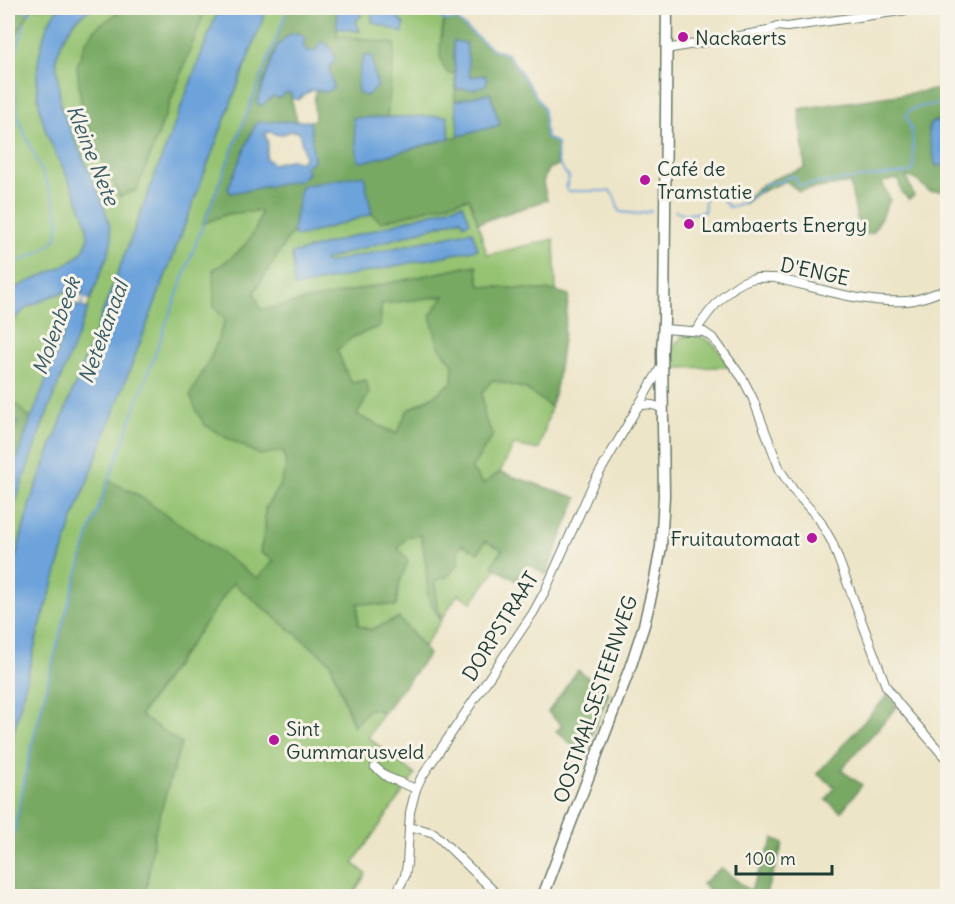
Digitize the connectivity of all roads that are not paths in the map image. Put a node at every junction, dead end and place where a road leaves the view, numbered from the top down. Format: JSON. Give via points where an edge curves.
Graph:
{"nodes":[{"id":1,"x":667,"y":8,"type":"edge"},
{"id":2,"x":922,"y":8,"type":"edge"},
{"id":3,"x":666,"y":49,"type":"junction"},
{"id":4,"x":948,"y":289,"type":"edge"},
{"id":5,"x":664,"y":329,"type":"junction"},
{"id":6,"x":696,"y":331,"type":"junction"},
{"id":7,"x":662,"y":364,"type":"junction"},
{"id":8,"x":639,"y":404,"type":"junction"},
{"id":9,"x":663,"y":404,"type":"junction"},
{"id":10,"x":948,"y":761,"type":"edge"},
{"id":11,"x":375,"y":767,"type":"dead end"},
{"id":12,"x":416,"y":789,"type":"junction"},
{"id":13,"x":409,"y":828,"type":"junction"},
{"id":14,"x":395,"y":897,"type":"edge"},
{"id":15,"x":499,"y":897,"type":"edge"},
{"id":16,"x":543,"y":897,"type":"edge"}],
"edges":[{"from":1,"to":3,"type":"main road","name":"OOSTMALSESTEENWEG"},
{"from":2,"to":3,"type":"street","via":[[777,26],[768,31]]},
{"from":3,"to":5,"type":"main road","name":"OOSTMALSESTEENWEG"},
{"from":4,"to":6,"type":"street","name":"D'ENGE","via":[[909,301],[884,301],[775,278],[750,279],[720,300]]},
{"from":5,"to":6,"type":"street"},
{"from":5,"to":7,"type":"main road","name":"OOSTMALSESTEENWEG"},
{"from":6,"to":10,"type":"street","via":[[714,339],[743,379],[780,470],[832,542],[886,686]]},
{"from":7,"to":8,"type":"street","name":"DORPSTRAAT"},
{"from":7,"to":9,"type":"main road","name":"OOSTMALSESTEENWEG"},
{"from":8,"to":9,"type":"street"},
{"from":8,"to":12,"type":"street","name":"DORPSTRAAT","via":[[592,484],[537,606],[426,768]]},
{"from":9,"to":16,"type":"main road","name":"OOSTMALSESTEENWEG","via":[[661,547],[644,625]]},
{"from":11,"to":12,"type":"street","via":[[387,777]]},
{"from":12,"to":13,"type":"street","name":"DORPSTRAAT"},
{"from":13,"to":14,"type":"street","name":"DORPSTRAAT","via":[[405,876]]},
{"from":13,"to":15,"type":"street","via":[[434,833]]}]}
